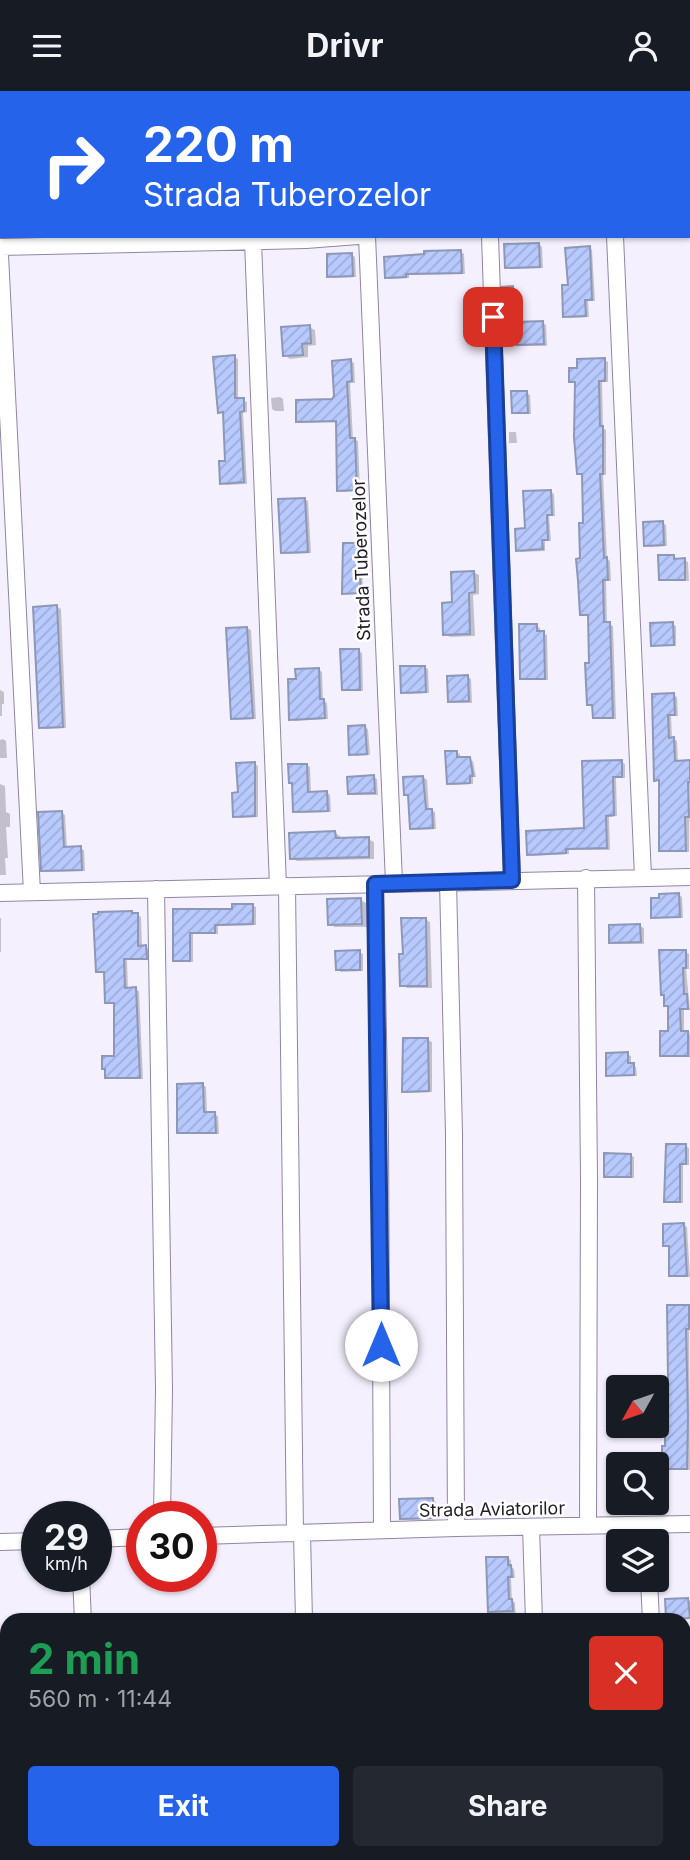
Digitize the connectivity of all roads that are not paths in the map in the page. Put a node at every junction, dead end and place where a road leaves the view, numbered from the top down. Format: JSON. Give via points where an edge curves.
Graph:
{"nodes":[{"id":1,"x":306,"y":238,"type":"edge"},
{"id":2,"x":367,"y":238,"type":"edge"},
{"id":3,"x":490,"y":238,"type":"edge"},
{"id":4,"x":615,"y":238,"type":"edge"},
{"id":5,"x":166,"y":240,"type":"edge"},
{"id":6,"x":49,"y":241,"type":"edge"},
{"id":7,"x":253,"y":241,"type":"junction"},
{"id":8,"x":0,"y":247,"type":"edge"},
{"id":9,"x":0,"y":255,"type":"edge"},
{"id":10,"x":643,"y":877,"type":"junction"},
{"id":11,"x":690,"y":877,"type":"edge"},
{"id":12,"x":586,"y":878,"type":"junction"},
{"id":13,"x":512,"y":880,"type":"junction"},
{"id":14,"x":448,"y":882,"type":"junction"},
{"id":15,"x":394,"y":883,"type":"junction"},
{"id":16,"x":375,"y":884,"type":"junction"},
{"id":17,"x":282,"y":886,"type":"junction"},
{"id":18,"x":156,"y":889,"type":"junction"},
{"id":19,"x":32,"y":892,"type":"junction"},
{"id":20,"x":0,"y":893,"type":"edge"},
{"id":21,"x":162,"y":1501,"type":"edge"},
{"id":22,"x":690,"y":1524,"type":"edge"},
{"id":23,"x":588,"y":1526,"type":"junction"},
{"id":24,"x":531,"y":1527,"type":"junction"},
{"id":25,"x":456,"y":1528,"type":"junction"},
{"id":26,"x":610,"y":1529,"type":"edge"},
{"id":27,"x":668,"y":1529,"type":"edge"},
{"id":28,"x":382,"y":1530,"type":"junction"},
{"id":29,"x":298,"y":1533,"type":"junction"},
{"id":30,"x":217,"y":1536,"type":"edge"},
{"id":31,"x":21,"y":1541,"type":"edge"},
{"id":32,"x":0,"y":1542,"type":"edge"},
{"id":33,"x":82,"y":1592,"type":"edge"},
{"id":34,"x":650,"y":1592,"type":"edge"},
{"id":35,"x":83,"y":1613,"type":"edge"},
{"id":36,"x":303,"y":1613,"type":"edge"},
{"id":37,"x":534,"y":1613,"type":"edge"},
{"id":38,"x":651,"y":1613,"type":"edge"}],
"edges":[{"from":1,"to":7,"type":"street"},
{"from":2,"to":15,"type":"street","name":"Strada Tuberozelor"},
{"from":3,"to":13,"type":"street"},
{"from":4,"to":10,"type":"street"},
{"from":5,"to":6,"type":"street"},
{"from":5,"to":7,"type":"street"},
{"from":6,"to":8,"type":"street"},
{"from":7,"to":17,"type":"street"},
{"from":9,"to":19,"type":"street"},
{"from":10,"to":11,"type":"street"},
{"from":10,"to":12,"type":"street"},
{"from":12,"to":13,"type":"street"},
{"from":12,"to":23,"type":"street"},
{"from":13,"to":14,"type":"street"},
{"from":14,"to":15,"type":"street"},
{"from":14,"to":25,"type":"street"},
{"from":15,"to":16,"type":"street"},
{"from":16,"to":17,"type":"street"},
{"from":16,"to":28,"type":"street"},
{"from":17,"to":18,"type":"street"},
{"from":17,"to":29,"type":"street"},
{"from":18,"to":19,"type":"street"},
{"from":18,"to":21,"type":"street"},
{"from":19,"to":20,"type":"street"},
{"from":22,"to":27,"type":"street","name":"Strada Aviatorilor"},
{"from":23,"to":24,"type":"street","name":"Strada Aviatorilor"},
{"from":23,"to":26,"type":"street","name":"Strada Aviatorilor"},
{"from":24,"to":25,"type":"street","name":"Strada Aviatorilor"},
{"from":24,"to":37,"type":"street"},
{"from":25,"to":28,"type":"street","name":"Strada Aviatorilor"},
{"from":28,"to":29,"type":"street","name":"Strada Aviatorilor"},
{"from":29,"to":30,"type":"street","name":"Strada Aviatorilor"},
{"from":29,"to":36,"type":"street"},
{"from":31,"to":32,"type":"street"},
{"from":33,"to":35,"type":"street"},
{"from":34,"to":38,"type":"street"}]}
